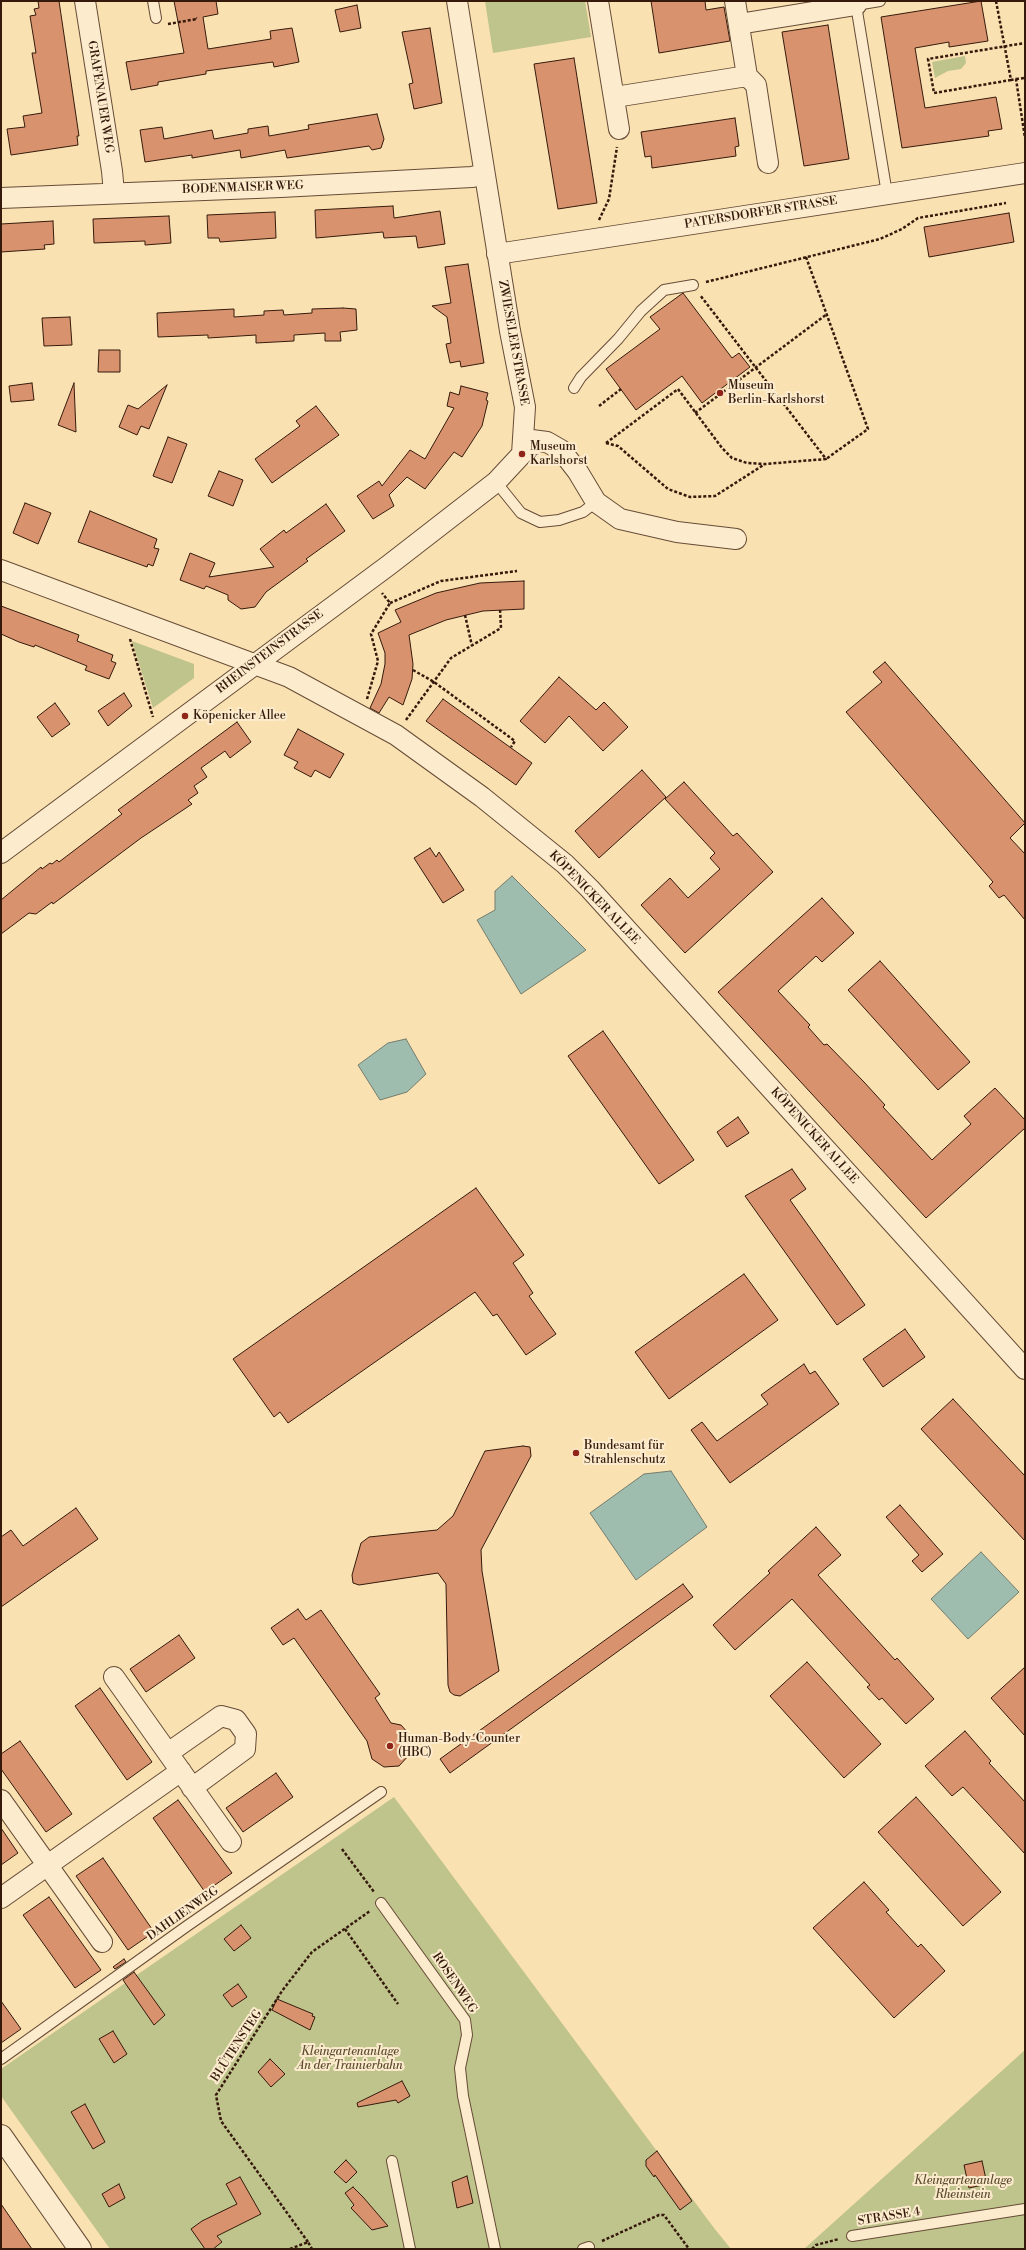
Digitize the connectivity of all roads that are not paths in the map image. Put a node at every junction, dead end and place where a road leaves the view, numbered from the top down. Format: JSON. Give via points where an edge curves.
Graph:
{"nodes":[{"id":1,"x":85,"y":1,"type":"edge"},
{"id":2,"x":153,"y":1,"type":"edge"},
{"id":3,"x":457,"y":1,"type":"edge"},
{"id":4,"x":598,"y":1,"type":"edge"},
{"id":5,"x":734,"y":1,"type":"edge"},
{"id":6,"x":880,"y":1,"type":"edge"},
{"id":7,"x":856,"y":5,"type":"junction"},
{"id":8,"x":161,"y":17,"type":"road end"},
{"id":9,"x":738,"y":24,"type":"junction"},
{"id":10,"x":747,"y":76,"type":"junction"},
{"id":11,"x":615,"y":98,"type":"junction"},
{"id":12,"x":620,"y":129,"type":"road end"},
{"id":13,"x":768,"y":163,"type":"dead end"},
{"id":14,"x":1025,"y":173,"type":"edge"},
{"id":15,"x":484,"y":174,"type":"junction"},
{"id":16,"x":114,"y":193,"type":"junction"},
{"id":17,"x":887,"y":194,"type":"junction"},
{"id":18,"x":1,"y":198,"type":"edge"},
{"id":19,"x":497,"y":254,"type":"junction"},
{"id":20,"x":693,"y":285,"type":"road end"},
{"id":21,"x":574,"y":388,"type":"dead end"},
{"id":22,"x":524,"y":440,"type":"junction"},
{"id":23,"x":496,"y":482,"type":"junction"},
{"id":24,"x":596,"y":502,"type":"junction"},
{"id":25,"x":736,"y":539,"type":"dead end"},
{"id":26,"x":1,"y":570,"type":"edge"},
{"id":27,"x":254,"y":664,"type":"junction"},
{"id":28,"x":1,"y":853,"type":"edge"},
{"id":29,"x":1025,"y":1369,"type":"edge"},
{"id":30,"x":114,"y":1677,"type":"dead end"},
{"id":31,"x":168,"y":1753,"type":"junction"},
{"id":32,"x":181,"y":1771,"type":"junction"},
{"id":33,"x":192,"y":1788,"type":"junction"},
{"id":34,"x":381,"y":1792,"type":"dead end"},
{"id":35,"x":1,"y":1800,"type":"edge"},
{"id":36,"x":231,"y":1842,"type":"dead end"},
{"id":37,"x":47,"y":1865,"type":"junction"},
{"id":38,"x":1,"y":1898,"type":"edge"},
{"id":39,"x":381,"y":1903,"type":"road end"},
{"id":40,"x":102,"y":1942,"type":"dead end"},
{"id":41,"x":1,"y":2059,"type":"edge"},
{"id":42,"x":1,"y":2136,"type":"edge"},
{"id":43,"x":392,"y":2160,"type":"dead end"},
{"id":44,"x":1025,"y":2209,"type":"edge"},
{"id":45,"x":852,"y":2236,"type":"road end"},
{"id":46,"x":80,"y":2249,"type":"edge"},
{"id":47,"x":410,"y":2249,"type":"edge"},
{"id":48,"x":494,"y":2249,"type":"edge"}],
"edges":[{"from":1,"to":16,"type":"street","name":"GRAFENAUER WEG"},
{"from":2,"to":8,"type":"lane"},
{"from":3,"to":15,"type":"street","name":"ZWIESELER STRASSE"},
{"from":4,"to":11,"type":"street"},
{"from":5,"to":9,"type":"street"},
{"from":6,"to":7,"type":"lane"},
{"from":7,"to":9,"type":"street"},
{"from":7,"to":17,"type":"lane"},
{"from":9,"to":10,"type":"street"},
{"from":10,"to":11,"type":"street"},
{"from":10,"to":13,"type":"street","via":[[756,84]]},
{"from":11,"to":12,"type":"street"},
{"from":14,"to":17,"type":"street","name":"PATERSDORFER STRASSE"},
{"from":15,"to":16,"type":"street","name":"BODENMAISER WEG","via":[[472,177],[281,187]]},
{"from":15,"to":19,"type":"street","name":"ZWIESELER STRASSE"},
{"from":16,"to":18,"type":"street","name":"BODENMAISER WEG"},
{"from":17,"to":19,"type":"street","name":"PATERSDORFER STRASSE"},
{"from":19,"to":22,"type":"street","name":"ZWIESELER STRASSE","via":[[525,407]]},
{"from":20,"to":21,"type":"lane","via":[[664,290],[581,376]]},
{"from":22,"to":23,"type":"street","name":"RHEINSTEINSTRASSE","via":[[522,454]]},
{"from":22,"to":24,"type":"street","via":[[547,442],[562,450]]},
{"from":23,"to":24,"type":"lane","via":[[521,513],[540,522],[559,520],[583,512]]},
{"from":23,"to":27,"type":"street","name":"RHEINSTEINSTRASSE"},
{"from":24,"to":25,"type":"street","via":[[620,519],[677,532]]},
{"from":26,"to":27,"type":"street","name":"KÖPENICKER ALLEE"},
{"from":27,"to":28,"type":"street","name":"RHEINSTEINSTRASSE"},
{"from":27,"to":29,"type":"street","name":"KÖPENICKER ALLEE","via":[[289,677],[396,735],[482,797],[580,879]]},
{"from":30,"to":31,"type":"street"},
{"from":31,"to":32,"type":"street"},
{"from":31,"to":33,"type":"street","via":[[221,1716],[236,1720],[246,1734],[245,1749]]},
{"from":32,"to":33,"type":"street"},
{"from":32,"to":37,"type":"street"},
{"from":33,"to":36,"type":"street"},
{"from":34,"to":41,"type":"lane","name":"DAHLIENWEG"},
{"from":35,"to":37,"type":"street"},
{"from":37,"to":38,"type":"street"},
{"from":37,"to":40,"type":"street"},
{"from":39,"to":48,"type":"lane","name":"ROSENWEG","via":[[465,2020],[467,2034],[460,2068],[463,2096]]},
{"from":42,"to":46,"type":"street"},
{"from":43,"to":47,"type":"lane"},
{"from":44,"to":45,"type":"lane","name":"STRASSE 4"}]}
